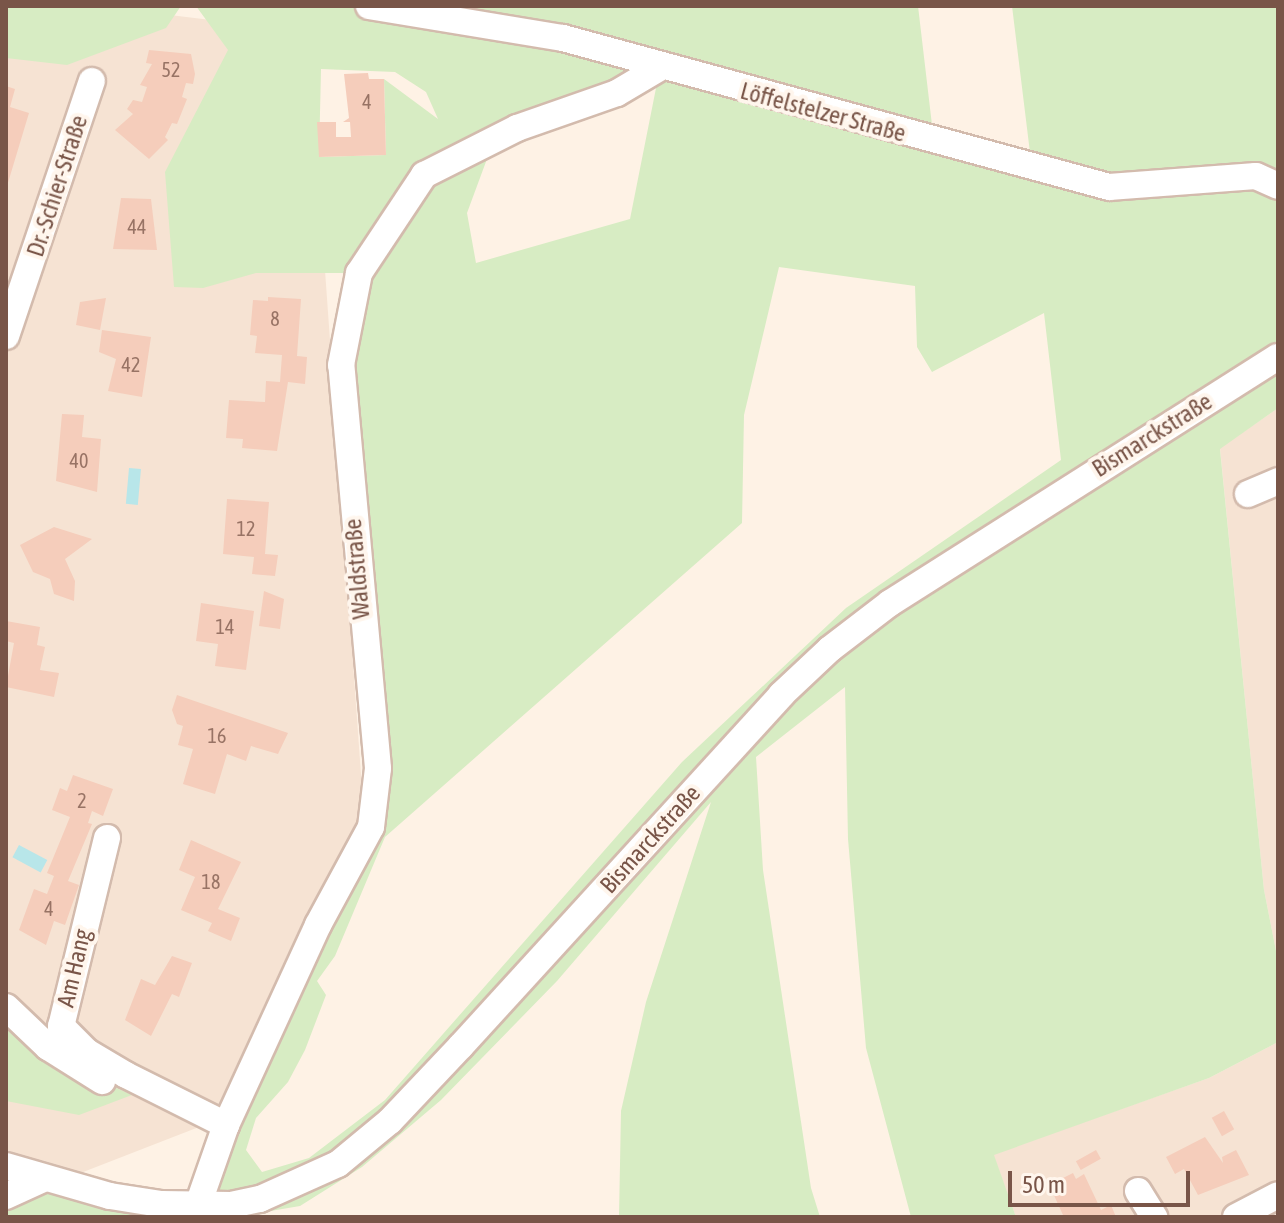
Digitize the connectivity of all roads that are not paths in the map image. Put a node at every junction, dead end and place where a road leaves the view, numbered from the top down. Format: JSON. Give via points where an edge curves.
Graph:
{"nodes":[{"id":1,"x":369,"y":6,"type":"edge"},
{"id":2,"x":661,"y":67,"type":"junction"},
{"id":3,"x":92,"y":81,"type":"dead end"},
{"id":4,"x":1278,"y":186,"type":"edge"},
{"id":5,"x":6,"y":336,"type":"edge"},
{"id":6,"x":1278,"y":357,"type":"edge"},
{"id":7,"x":1278,"y":481,"type":"edge"},
{"id":8,"x":1248,"y":494,"type":"dead end"},
{"id":9,"x":107,"y":838,"type":"dead end"},
{"id":10,"x":6,"y":1007,"type":"edge"},
{"id":11,"x":162,"y":1093,"type":"junction"},
{"id":12,"x":226,"y":1125,"type":"junction"},
{"id":13,"x":6,"y":1166,"type":"edge"},
{"id":14,"x":43,"y":1179,"type":"junction"},
{"id":15,"x":1138,"y":1191,"type":"dead end"},
{"id":16,"x":1278,"y":1195,"type":"edge"},
{"id":17,"x":6,"y":1196,"type":"edge"},
{"id":18,"x":198,"y":1205,"type":"junction"},
{"id":19,"x":1154,"y":1217,"type":"edge"},
{"id":20,"x":1236,"y":1217,"type":"edge"}],
"edges":[{"from":1,"to":2,"type":"street","name":"Löffelstelzer Straße","via":[[563,38]]},
{"from":2,"to":4,"type":"street","name":"Löffelstelzer Straße","via":[[1109,187],[1256,176]]},
{"from":2,"to":12,"type":"street","name":"Waldstraße","via":[[617,93],[517,128],[424,175],[359,273],[341,365],[378,768],[371,827],[318,925]]},
{"from":3,"to":5,"type":"street","name":"Dr.-Schier-Straße"},
{"from":6,"to":18,"type":"street","name":"Bismarckstraße","via":[[902,594],[830,649],[781,695],[472,1035],[363,1145],[338,1164],[260,1199]]},
{"from":7,"to":8,"type":"street"},
{"from":9,"to":11,"type":"street","name":"Am Hang","via":[[61,1026],[87,1052]]},
{"from":10,"to":11,"type":"street","name":"Am Hang","via":[[48,1047],[97,1079],[132,1095]]},
{"from":11,"to":12,"type":"street","name":"Am Hang"},
{"from":12,"to":18,"type":"street","name":"Waldstraße"},
{"from":13,"to":14,"type":"street","name":"Bismarckstraße"},
{"from":14,"to":17,"type":"street"},
{"from":14,"to":18,"type":"street","name":"Bismarckstraße","via":[[123,1198]]},
{"from":15,"to":19,"type":"street"},
{"from":16,"to":20,"type":"street"}]}
